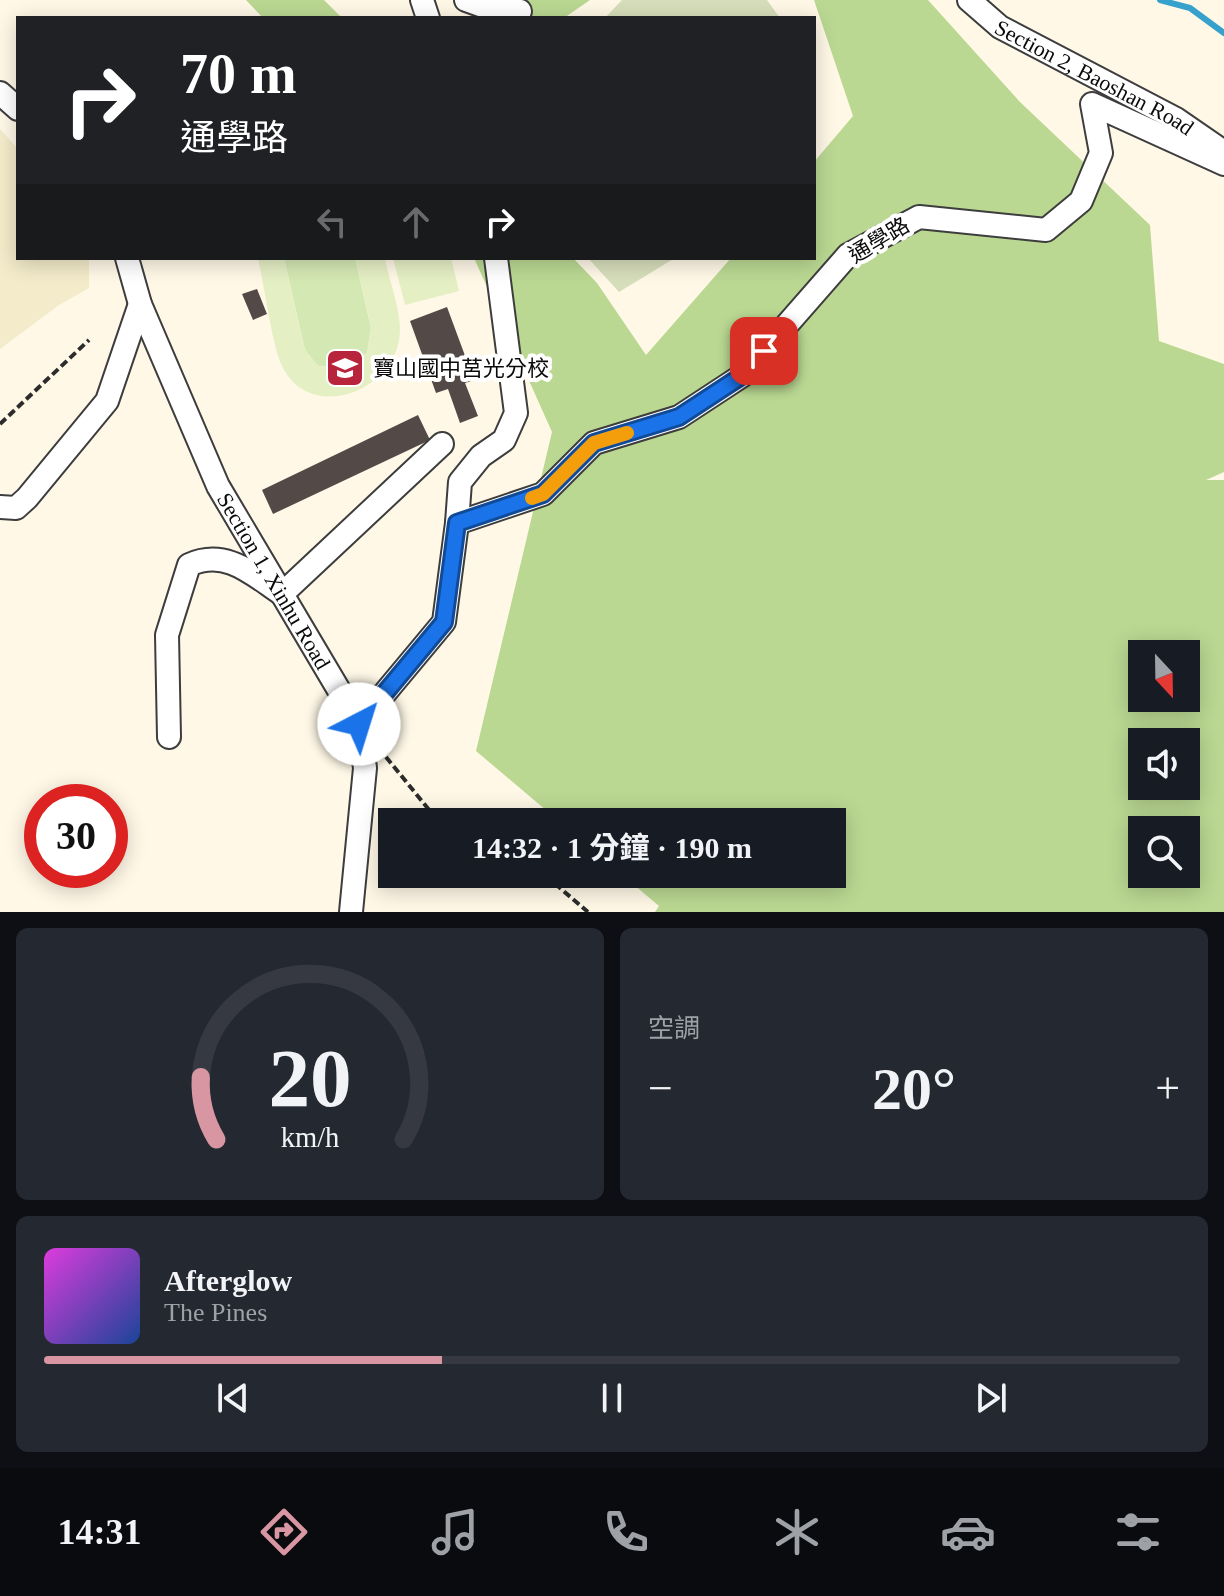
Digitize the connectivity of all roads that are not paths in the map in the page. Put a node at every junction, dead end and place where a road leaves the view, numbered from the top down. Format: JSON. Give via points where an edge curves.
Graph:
{"nodes":[{"id":1,"x":466,"y":0,"type":"edge"},
{"id":2,"x":969,"y":0,"type":"edge"},
{"id":3,"x":520,"y":11,"type":"dead end"},
{"id":4,"x":0,"y":93,"type":"edge"},
{"id":5,"x":16,"y":107,"type":"edge"},
{"id":6,"x":1224,"y":152,"type":"edge"},
{"id":7,"x":1224,"y":164,"type":"edge"},
{"id":8,"x":128,"y":260,"type":"edge"},
{"id":9,"x":496,"y":260,"type":"edge"},
{"id":10,"x":140,"y":304,"type":"junction"},
{"id":11,"x":442,"y":444,"type":"dead end"},
{"id":12,"x":0,"y":507,"type":"edge"},
{"id":13,"x":457,"y":523,"type":"junction"},
{"id":14,"x":282,"y":594,"type":"junction"},
{"id":15,"x":359,"y":724,"type":"junction"},
{"id":16,"x":169,"y":737,"type":"dead end"},
{"id":17,"x":351,"y":912,"type":"edge"}],
"edges":[{"from":1,"to":3,"type":"street"},
{"from":2,"to":6,"type":"street","name":"Section 2, Baoshan Road","via":[[1000,27],[1176,119]]},
{"from":4,"to":5,"type":"street"},
{"from":7,"to":13,"type":"street","name":"通學路","via":[[1092,104],[1101,153],[1081,201],[1046,230],[919,217],[848,255],[743,375],[679,417],[594,443],[543,494]]},
{"from":8,"to":10,"type":"street","name":"Section 1, Xinhu Road"},
{"from":9,"to":13,"type":"street","via":[[516,413],[504,440],[481,456],[460,482]]},
{"from":10,"to":12,"type":"street","via":[[107,401],[27,498],[16,508]]},
{"from":10,"to":14,"type":"street","name":"Section 1, Xinhu Road","via":[[218,486]]},
{"from":11,"to":14,"type":"street"},
{"from":13,"to":15,"type":"street","via":[[444,622]]},
{"from":14,"to":15,"type":"street","name":"Section 1, Xinhu Road"},
{"from":14,"to":16,"type":"street","via":[[236,564],[206,557],[189,565],[167,635]]},
{"from":15,"to":17,"type":"street","name":"Section 1, Xinhu Road","via":[[365,768]]}]}
